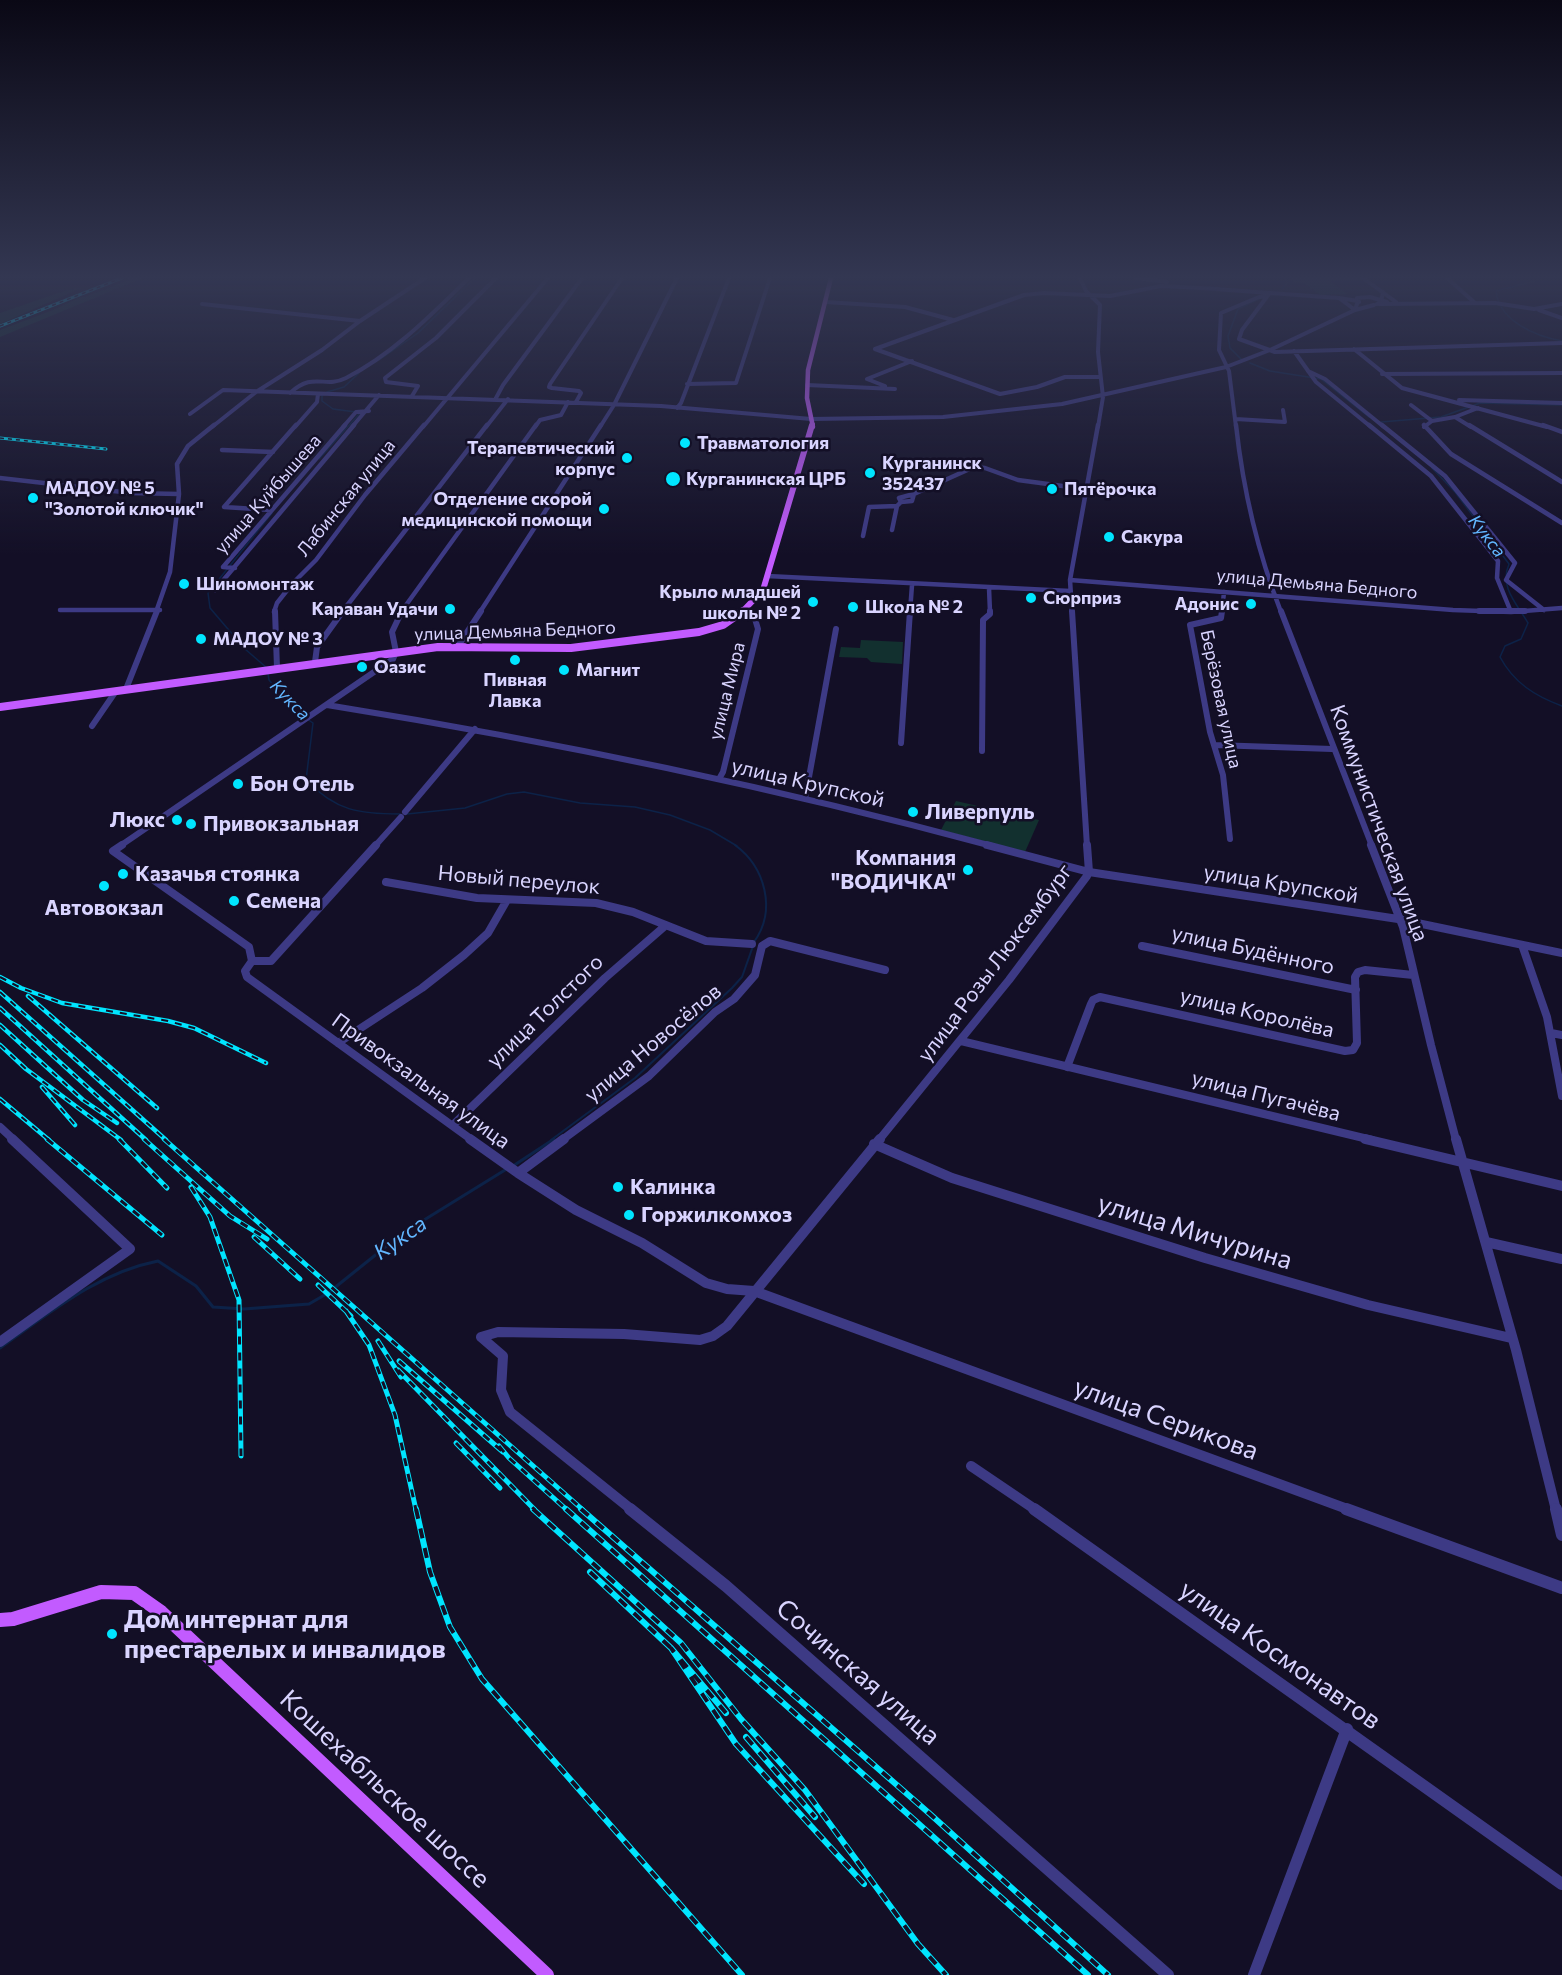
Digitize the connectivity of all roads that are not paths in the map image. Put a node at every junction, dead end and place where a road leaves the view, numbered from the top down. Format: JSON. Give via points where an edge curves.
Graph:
{"nodes":[{"id":1,"x":290,"y":370,"type":"edge"},
{"id":2,"x":358,"y":370,"type":"edge"},
{"id":3,"x":395,"y":370,"type":"edge"},
{"id":4,"x":469,"y":370,"type":"edge"},
{"id":5,"x":514,"y":370,"type":"edge"},
{"id":6,"x":559,"y":370,"type":"edge"},
{"id":7,"x":631,"y":370,"type":"edge"},
{"id":8,"x":692,"y":370,"type":"edge"},
{"id":9,"x":740,"y":370,"type":"edge"},
{"id":10,"x":808,"y":370,"type":"edge"},
{"id":11,"x":889,"y":370,"type":"edge"},
{"id":12,"x":931,"y":370,"type":"edge"},
{"id":13,"x":1100,"y":370,"type":"edge"},
{"id":14,"x":1211,"y":370,"type":"edge"},
{"id":15,"x":1228,"y":370,"type":"edge"},
{"id":16,"x":1308,"y":370,"type":"edge"},
{"id":17,"x":1378,"y":370,"type":"edge"},
{"id":18,"x":1562,"y":373,"type":"edge"},
{"id":19,"x":1382,"y":374,"type":"junction"},
{"id":20,"x":1311,"y":375,"type":"junction"},
{"id":21,"x":1100,"y":377,"type":"junction"},
{"id":22,"x":687,"y":384,"type":"junction"},
{"id":23,"x":807,"y":386,"type":"junction"},
{"id":24,"x":256,"y":392,"type":"junction"},
{"id":25,"x":290,"y":393,"type":"junction"},
{"id":26,"x":321,"y":394,"type":"junction"},
{"id":27,"x":1101,"y":394,"type":"junction"},
{"id":28,"x":379,"y":395,"type":"junction"},
{"id":29,"x":412,"y":396,"type":"junction"},
{"id":30,"x":446,"y":397,"type":"junction"},
{"id":31,"x":496,"y":399,"type":"junction"},
{"id":32,"x":508,"y":399,"type":"junction"},
{"id":33,"x":568,"y":402,"type":"junction"},
{"id":34,"x":576,"y":402,"type":"junction"},
{"id":35,"x":1451,"y":402,"type":"junction"},
{"id":36,"x":1562,"y":403,"type":"edge"},
{"id":37,"x":614,"y":404,"type":"junction"},
{"id":38,"x":1411,"y":405,"type":"dead end"},
{"id":39,"x":677,"y":408,"type":"junction"},
{"id":40,"x":1476,"y":408,"type":"junction"},
{"id":41,"x":1283,"y":410,"type":"dead end"},
{"id":42,"x":369,"y":411,"type":"junction"},
{"id":43,"x":190,"y":414,"type":"dead end"},
{"id":44,"x":1455,"y":417,"type":"junction"},
{"id":45,"x":811,"y":419,"type":"junction"},
{"id":46,"x":1236,"y":419,"type":"junction"},
{"id":47,"x":1429,"y":419,"type":"junction"},
{"id":48,"x":1562,"y":432,"type":"edge"},
{"id":49,"x":222,"y":450,"type":"dead end"},
{"id":50,"x":273,"y":452,"type":"junction"},
{"id":51,"x":0,"y":478,"type":"edge"},
{"id":52,"x":1562,"y":482,"type":"edge"},
{"id":53,"x":1085,"y":489,"type":"junction"},
{"id":54,"x":179,"y":494,"type":"junction"},
{"id":55,"x":899,"y":504,"type":"junction"},
{"id":56,"x":271,"y":510,"type":"junction"},
{"id":57,"x":1562,"y":523,"type":"edge"},
{"id":58,"x":892,"y":530,"type":"dead end"},
{"id":59,"x":863,"y":536,"type":"dead end"},
{"id":60,"x":231,"y":567,"type":"junction"},
{"id":61,"x":767,"y":576,"type":"junction"},
{"id":62,"x":1070,"y":580,"type":"junction"},
{"id":63,"x":912,"y":585,"type":"junction"},
{"id":64,"x":989,"y":588,"type":"junction"},
{"id":65,"x":215,"y":590,"type":"dead end"},
{"id":66,"x":1070,"y":591,"type":"junction"},
{"id":67,"x":1224,"y":592,"type":"junction"},
{"id":68,"x":1275,"y":596,"type":"junction"},
{"id":69,"x":1562,"y":608,"type":"edge"},
{"id":70,"x":60,"y":610,"type":"dead end"},
{"id":71,"x":160,"y":610,"type":"junction"},
{"id":72,"x":1544,"y":610,"type":"junction"},
{"id":73,"x":1510,"y":612,"type":"junction"},
{"id":74,"x":741,"y":613,"type":"junction"},
{"id":75,"x":836,"y":629,"type":"dead end"},
{"id":76,"x":458,"y":646,"type":"junction"},
{"id":77,"x":418,"y":649,"type":"junction"},
{"id":78,"x":396,"y":652,"type":"junction"},
{"id":79,"x":368,"y":656,"type":"junction"},
{"id":80,"x":315,"y":662,"type":"junction"},
{"id":81,"x":386,"y":665,"type":"junction"},
{"id":82,"x":271,"y":668,"type":"junction"},
{"id":83,"x":126,"y":689,"type":"junction"},
{"id":84,"x":116,"y":691,"type":"junction"},
{"id":85,"x":327,"y":705,"type":"junction"},
{"id":86,"x":0,"y":707,"type":"edge"},
{"id":87,"x":92,"y":726,"type":"dead end"},
{"id":88,"x":475,"y":729,"type":"junction"},
{"id":89,"x":901,"y":743,"type":"dead end"},
{"id":90,"x":1215,"y":745,"type":"junction"},
{"id":91,"x":1332,"y":748,"type":"junction"},
{"id":92,"x":982,"y":751,"type":"dead end"},
{"id":93,"x":719,"y":779,"type":"junction"},
{"id":94,"x":805,"y":799,"type":"junction"},
{"id":95,"x":1230,"y":839,"type":"dead end"},
{"id":96,"x":1089,"y":872,"type":"junction"},
{"id":97,"x":386,"y":882,"type":"dead end"},
{"id":98,"x":507,"y":900,"type":"junction"},
{"id":99,"x":1398,"y":919,"type":"junction"},
{"id":100,"x":665,"y":926,"type":"junction"},
{"id":101,"x":752,"y":944,"type":"dead end"},
{"id":102,"x":1522,"y":945,"type":"junction"},
{"id":103,"x":1142,"y":946,"type":"dead end"},
{"id":104,"x":1562,"y":953,"type":"edge"},
{"id":105,"x":252,"y":961,"type":"junction"},
{"id":106,"x":885,"y":970,"type":"dead end"},
{"id":107,"x":1413,"y":975,"type":"junction"},
{"id":108,"x":1356,"y":990,"type":"junction"},
{"id":109,"x":1551,"y":1033,"type":"junction"},
{"id":110,"x":1562,"y":1035,"type":"edge"},
{"id":111,"x":961,"y":1041,"type":"junction"},
{"id":112,"x":338,"y":1043,"type":"junction"},
{"id":113,"x":1066,"y":1067,"type":"junction"},
{"id":114,"x":1562,"y":1096,"type":"edge"},
{"id":115,"x":453,"y":1125,"type":"junction"},
{"id":116,"x":0,"y":1127,"type":"edge"},
{"id":117,"x":874,"y":1144,"type":"junction"},
{"id":118,"x":1462,"y":1162,"type":"junction"},
{"id":119,"x":513,"y":1169,"type":"junction"},
{"id":120,"x":1562,"y":1186,"type":"edge"},
{"id":121,"x":1486,"y":1242,"type":"junction"},
{"id":122,"x":1562,"y":1259,"type":"edge"},
{"id":123,"x":754,"y":1291,"type":"junction"},
{"id":124,"x":1511,"y":1338,"type":"junction"},
{"id":125,"x":0,"y":1342,"type":"edge"},
{"id":126,"x":510,"y":1412,"type":"joint"},
{"id":127,"x":971,"y":1466,"type":"dead end"},
{"id":128,"x":1556,"y":1486,"type":"edge"},
{"id":129,"x":1562,"y":1535,"type":"edge"},
{"id":130,"x":1562,"y":1588,"type":"edge"},
{"id":131,"x":0,"y":1620,"type":"edge"},
{"id":132,"x":1347,"y":1730,"type":"junction"},
{"id":133,"x":1562,"y":1884,"type":"edge"},
{"id":134,"x":547,"y":1975,"type":"edge"},
{"id":135,"x":1168,"y":1975,"type":"edge"},
{"id":136,"x":1254,"y":1975,"type":"edge"}],
"edges":[{"from":1,"to":24,"type":"street"},
{"from":2,"to":25,"type":"street","via":[[342,381],[306,381]]},
{"from":3,"to":29,"type":"street","via":[[385,378],[387,382],[418,386]]},
{"from":4,"to":30,"type":"street","name":"Лабинская улица"},
{"from":5,"to":31,"type":"street"},
{"from":6,"to":34,"type":"street","via":[[549,387],[579,391]]},
{"from":7,"to":37,"type":"street"},
{"from":8,"to":22,"type":"street"},
{"from":9,"to":22,"type":"street","via":[[736,383]]},
{"from":10,"to":23,"type":"main road","name":"улица Мира"},
{"from":11,"to":23,"type":"street","via":[[867,379],[895,389]]},
{"from":12,"to":21,"type":"street","via":[[1000,394],[1065,377]]},
{"from":13,"to":21,"type":"street","name":"улица Розы Люксембург"},
{"from":14,"to":27,"type":"street"},
{"from":15,"to":46,"type":"street","name":"Коммунистическая улица"},
{"from":16,"to":20,"type":"street"},
{"from":17,"to":19,"type":"street"},
{"from":18,"to":19,"type":"street"},
{"from":19,"to":35,"type":"street","via":[[1402,388]]},
{"from":20,"to":72,"type":"street","via":[[1324,379],[1445,476],[1515,563],[1506,580]]},
{"from":20,"to":73,"type":"street","via":[[1431,476],[1498,561],[1497,578]]},
{"from":21,"to":27,"type":"street","name":"улица Розы Люксембург"},
{"from":22,"to":39,"type":"street"},
{"from":23,"to":45,"type":"main road","name":"улица Мира"},
{"from":24,"to":25,"type":"street"},
{"from":24,"to":43,"type":"street","via":[[223,390]]},
{"from":24,"to":54,"type":"street","via":[[188,446],[177,464]]},
{"from":25,"to":26,"type":"street"},
{"from":26,"to":28,"type":"street"},
{"from":26,"to":50,"type":"street"},
{"from":27,"to":45,"type":"street","via":[[1062,404],[943,417]]},
{"from":27,"to":53,"type":"street","name":"улица Розы Люксембург","via":[[1096,444]]},
{"from":28,"to":29,"type":"street"},
{"from":28,"to":42,"type":"street","name":"улица Куйбышева"},
{"from":29,"to":30,"type":"street"},
{"from":30,"to":31,"type":"street"},
{"from":30,"to":82,"type":"street","name":"Лабинская улица","via":[[277,603]]},
{"from":31,"to":32,"type":"street"},
{"from":32,"to":33,"type":"street"},
{"from":32,"to":80,"type":"street","via":[[316,647]]},
{"from":33,"to":34,"type":"street"},
{"from":33,"to":78,"type":"street","via":[[561,415],[540,420],[401,612],[392,632]]},
{"from":34,"to":37,"type":"street"},
{"from":35,"to":36,"type":"street"},
{"from":35,"to":40,"type":"street"},
{"from":37,"to":39,"type":"street"},
{"from":37,"to":76,"type":"street"},
{"from":38,"to":47,"type":"street"},
{"from":39,"to":45,"type":"street"},
{"from":40,"to":44,"type":"street"},
{"from":40,"to":48,"type":"street"},
{"from":41,"to":46,"type":"street","via":[[1285,422]]},
{"from":42,"to":56,"type":"street","name":"улица Куйбышева","via":[[356,412]]},
{"from":42,"to":60,"type":"street","name":"улица Куйбышева"},
{"from":44,"to":47,"type":"street"},
{"from":44,"to":52,"type":"street"},
{"from":45,"to":61,"type":"main road","name":"улица Мира","via":[[813,429]]},
{"from":46,"to":68,"type":"street","name":"Коммунистическая улица","via":[[1242,479]]},
{"from":47,"to":57,"type":"street","via":[[1424,428],[1451,453]]},
{"from":49,"to":50,"type":"street"},
{"from":50,"to":56,"type":"street","via":[[224,507]]},
{"from":51,"to":54,"type":"street","via":[[131,493]]},
{"from":53,"to":55,"type":"street","via":[[1018,480],[980,467],[970,468],[914,494],[912,501]]},
{"from":53,"to":62,"type":"street","name":"улица Розы Люксембург"},
{"from":54,"to":71,"type":"street","via":[[170,572]]},
{"from":55,"to":58,"type":"street"},
{"from":55,"to":59,"type":"street","via":[[869,507]]},
{"from":56,"to":60,"type":"street","name":"улица Куйбышева","via":[[223,567]]},
{"from":60,"to":65,"type":"street","name":"улица Куйбышева"},
{"from":61,"to":63,"type":"street"},
{"from":61,"to":74,"type":"main road","name":"улица Мира","via":[[763,590]]},
{"from":62,"to":66,"type":"street","name":"улица Розы Люксембург"},
{"from":62,"to":67,"type":"street","name":"улица Демьяна Бедного"},
{"from":63,"to":64,"type":"street"},
{"from":63,"to":89,"type":"street"},
{"from":64,"to":66,"type":"street"},
{"from":64,"to":92,"type":"street","via":[[990,614],[983,620]]},
{"from":66,"to":96,"type":"street","name":"улица Розы Люксембург"},
{"from":67,"to":68,"type":"street","name":"улица Демьяна Бедного"},
{"from":67,"to":90,"type":"street","name":"Берёзовая улица","via":[[1221,618],[1190,625]]},
{"from":68,"to":73,"type":"street","name":"улица Демьяна Бедного"},
{"from":68,"to":91,"type":"street","name":"Коммунистическая улица"},
{"from":69,"to":72,"type":"street","name":"улица Демьяна Бедного"},
{"from":70,"to":71,"type":"street"},
{"from":71,"to":83,"type":"street"},
{"from":72,"to":73,"type":"street","name":"улица Демьяна Бедного"},
{"from":74,"to":76,"type":"main road","name":"улица Демьяна Бедного","via":[[723,625],[699,632],[600,645]]},
{"from":74,"to":93,"type":"street","name":"улица Мира","via":[[755,619],[758,629]]},
{"from":75,"to":94,"type":"street"},
{"from":76,"to":77,"type":"main road","name":"улица Демьяна Бедного"},
{"from":77,"to":78,"type":"main road","name":"улица Демьяна Бедного"},
{"from":77,"to":81,"type":"street"},
{"from":78,"to":79,"type":"main road","name":"улица Демьяна Бедного"},
{"from":78,"to":81,"type":"street"},
{"from":79,"to":80,"type":"main road","name":"улица Демьяна Бедного"},
{"from":79,"to":81,"type":"street","via":[[384,660]]},
{"from":80,"to":82,"type":"main road","name":"улица Демьяна Бедного"},
{"from":81,"to":85,"type":"street"},
{"from":82,"to":83,"type":"main road","name":"улица Демьяна Бедного"},
{"from":83,"to":84,"type":"main road","name":"улица Демьяна Бедного"},
{"from":84,"to":86,"type":"main road","name":"улица Демьяна Бедного"},
{"from":84,"to":87,"type":"street"},
{"from":85,"to":88,"type":"street","name":"улица Крупской"},
{"from":85,"to":105,"type":"street","name":"Привокзальная улица","via":[[113,851],[249,947]]},
{"from":88,"to":93,"type":"street","name":"улица Крупской"},
{"from":88,"to":105,"type":"street","via":[[271,961]]},
{"from":90,"to":91,"type":"street"},
{"from":90,"to":95,"type":"street","name":"Берёзовая улица","via":[[1223,775]]},
{"from":91,"to":99,"type":"street","name":"Коммунистическая улица"},
{"from":93,"to":94,"type":"street","name":"улица Крупской"},
{"from":94,"to":96,"type":"street","name":"улица Крупской"},
{"from":96,"to":99,"type":"street","name":"улица Крупской"},
{"from":96,"to":111,"type":"street","name":"улица Розы Люксембург"},
{"from":97,"to":98,"type":"street","name":"Новый переулок"},
{"from":98,"to":100,"type":"street","name":"Новый переулок","via":[[609,905],[647,916]]},
{"from":98,"to":112,"type":"street","via":[[488,933],[464,955],[422,988]]},
{"from":99,"to":102,"type":"street","name":"улица Крупской"},
{"from":99,"to":107,"type":"street","name":"Коммунистическая улица"},
{"from":100,"to":101,"type":"street","name":"Новый переулок","via":[[707,941]]},
{"from":100,"to":115,"type":"street","name":"улица Толстого","via":[[620,964]]},
{"from":102,"to":104,"type":"street","name":"улица Крупской"},
{"from":102,"to":109,"type":"street"},
{"from":103,"to":108,"type":"street","name":"улица Будённого"},
{"from":105,"to":112,"type":"street","name":"Привокзальная улица","via":[[245,971],[247,977]]},
{"from":106,"to":119,"type":"street","name":"улица Новосёлов","via":[[770,941],[762,946],[755,975],[734,999],[715,1012],[649,1077]]},
{"from":107,"to":108,"type":"street","via":[[1365,970],[1355,977]]},
{"from":107,"to":118,"type":"street","name":"Коммунистическая улица"},
{"from":108,"to":113,"type":"street","name":"улица Королёва","via":[[1357,1043],[1353,1050],[1345,1051],[1100,997],[1091,1004]]},
{"from":109,"to":110,"type":"street"},
{"from":109,"to":114,"type":"street"},
{"from":111,"to":113,"type":"street","name":"улица Пугачёва"},
{"from":111,"to":117,"type":"street","name":"улица Розы Люксембург"},
{"from":112,"to":115,"type":"street","name":"Привокзальная улица"},
{"from":113,"to":118,"type":"street","name":"улица Пугачёва"},
{"from":115,"to":119,"type":"street","name":"Привокзальная улица"},
{"from":116,"to":125,"type":"street","via":[[130,1249]]},
{"from":117,"to":123,"type":"street","name":"улица Розы Люксембург"},
{"from":117,"to":124,"type":"street","name":"улица Мичурина","via":[[951,1178],[1183,1251],[1368,1305]]},
{"from":118,"to":120,"type":"street","name":"улица Пугачёва"},
{"from":118,"to":121,"type":"street","name":"Коммунистическая улица"},
{"from":119,"to":123,"type":"street","name":"Привокзальная улица","via":[[576,1210],[642,1243],[705,1283]]},
{"from":121,"to":122,"type":"street"},
{"from":121,"to":124,"type":"street","name":"Коммунистическая улица"},
{"from":123,"to":126,"type":"street","name":"улица Розы Люксембург","via":[[727,1326],[700,1340],[510,1332],[481,1337],[502,1356],[501,1399]]},
{"from":123,"to":130,"type":"street","name":"улица Серикова"},
{"from":124,"to":128,"type":"street","name":"Коммунистическая улица"},
{"from":126,"to":135,"type":"street","name":"Сочинская улица","via":[[726,1586]]},
{"from":127,"to":132,"type":"street","name":"улица Космонавтов"},
{"from":128,"to":129,"type":"street","name":"Коммунистическая улица"},
{"from":131,"to":134,"type":"main road","name":"Кошехабльское шоссе","via":[[101,1592],[134,1593],[160,1612]]},
{"from":132,"to":133,"type":"street","name":"улица Космонавтов"},
{"from":132,"to":136,"type":"street"}]}
